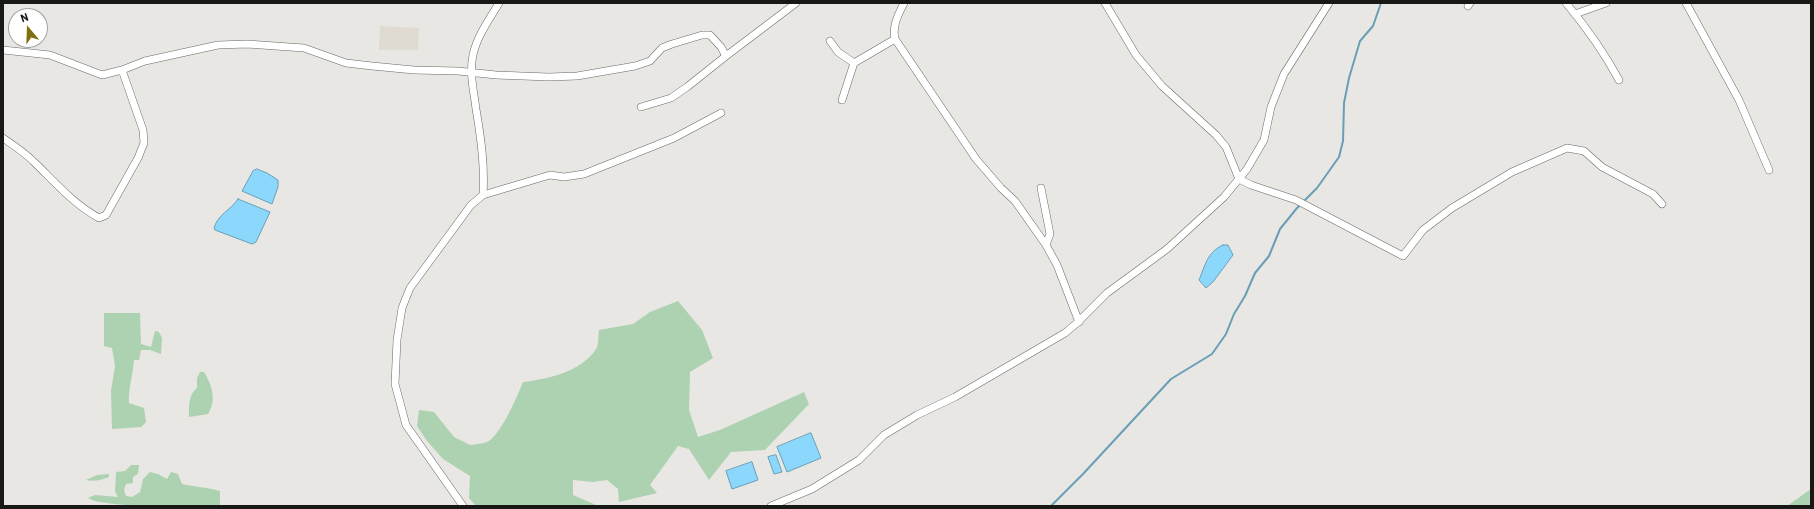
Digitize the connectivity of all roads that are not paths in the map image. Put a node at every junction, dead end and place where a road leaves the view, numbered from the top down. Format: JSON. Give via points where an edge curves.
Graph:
{"nodes":[{"id":1,"x":499,"y":3,"type":"edge"},
{"id":2,"x":796,"y":3,"type":"edge"},
{"id":3,"x":904,"y":3,"type":"edge"},
{"id":4,"x":1105,"y":3,"type":"edge"},
{"id":5,"x":1329,"y":3,"type":"edge"},
{"id":6,"x":1566,"y":3,"type":"edge"},
{"id":7,"x":1606,"y":3,"type":"edge"},
{"id":8,"x":1686,"y":3,"type":"edge"},
{"id":9,"x":1575,"y":14,"type":"junction"},
{"id":10,"x":895,"y":39,"type":"junction"},
{"id":11,"x":830,"y":41,"type":"dead end"},
{"id":12,"x":3,"y":50,"type":"edge"},
{"id":13,"x":726,"y":56,"type":"junction"},
{"id":14,"x":854,"y":63,"type":"junction"},
{"id":15,"x":122,"y":70,"type":"junction"},
{"id":16,"x":471,"y":73,"type":"junction"},
{"id":17,"x":1619,"y":80,"type":"dead end"},
{"id":18,"x":842,"y":100,"type":"dead end"},
{"id":19,"x":642,"y":107,"type":"dead end"},
{"id":20,"x":722,"y":113,"type":"dead end"},
{"id":21,"x":3,"y":138,"type":"edge"},
{"id":22,"x":1769,"y":170,"type":"dead end"},
{"id":23,"x":1239,"y":179,"type":"junction"},
{"id":24,"x":1041,"y":188,"type":"dead end"},
{"id":25,"x":483,"y":195,"type":"junction"},
{"id":26,"x":1662,"y":204,"type":"dead end"},
{"id":27,"x":1046,"y":245,"type":"junction"},
{"id":28,"x":1079,"y":322,"type":"junction"},
{"id":29,"x":463,"y":506,"type":"edge"},
{"id":30,"x":771,"y":506,"type":"edge"}],
"edges":[{"from":1,"to":16,"type":"street","via":[[478,37]]},
{"from":2,"to":13,"type":"street"},
{"from":3,"to":10,"type":"street","via":[[895,21]]},
{"from":4,"to":23,"type":"street","via":[[1136,54],[1162,86],[1226,147]]},
{"from":5,"to":23,"type":"street","via":[[1284,74],[1271,107],[1264,140]]},
{"from":6,"to":9,"type":"street"},
{"from":7,"to":9,"type":"street"},
{"from":8,"to":22,"type":"street","via":[[1739,100]]},
{"from":9,"to":17,"type":"street"},
{"from":10,"to":14,"type":"street"},
{"from":10,"to":27,"type":"street","via":[[976,159],[1000,188],[1015,201]]},
{"from":11,"to":14,"type":"street","via":[[838,52]]},
{"from":12,"to":15,"type":"street","via":[[50,55],[102,75]]},
{"from":13,"to":16,"type":"street","via":[[710,35],[702,35],[662,48],[650,61],[617,70],[549,78]]},
{"from":13,"to":19,"type":"street","via":[[671,98]]},
{"from":14,"to":18,"type":"street"},
{"from":15,"to":16,"type":"street","via":[[145,61],[218,46],[247,44],[304,48],[346,63]]},
{"from":15,"to":21,"type":"street","via":[[143,130],[144,143],[106,215],[98,218],[90,213],[62,191],[32,160]]},
{"from":16,"to":25,"type":"street","via":[[482,144]]},
{"from":20,"to":25,"type":"street","via":[[674,138],[584,174],[564,177],[550,175]]},
{"from":23,"to":26,"type":"street","via":[[1296,200],[1403,256],[1423,230],[1452,208],[1512,172],[1567,148],[1584,151],[1602,167],[1653,194]]},
{"from":23,"to":28,"type":"street","via":[[1224,197],[1167,248],[1107,293]]},
{"from":24,"to":27,"type":"street","via":[[1050,234]]},
{"from":25,"to":29,"type":"street","via":[[471,206],[410,288],[402,308],[395,384],[406,426]]},
{"from":27,"to":28,"type":"street","via":[[1057,265]]},
{"from":28,"to":30,"type":"street","via":[[1065,333],[962,394],[917,415],[884,435],[859,460],[812,489]]}]}
